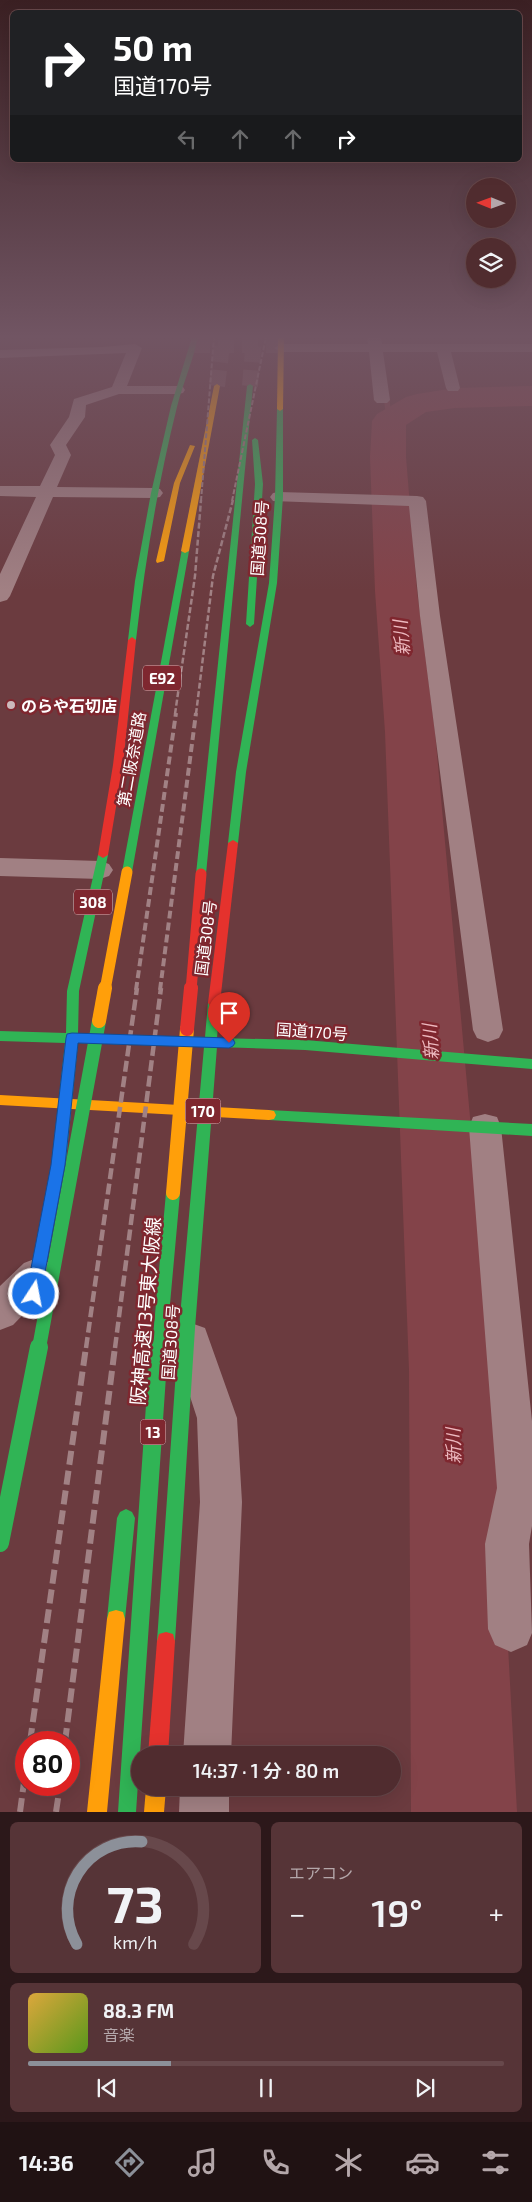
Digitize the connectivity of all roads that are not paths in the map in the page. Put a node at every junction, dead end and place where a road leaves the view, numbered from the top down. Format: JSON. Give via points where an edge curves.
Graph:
{"nodes":[{"id":1,"x":73,"y":422,"type":"edge"},
{"id":2,"x":171,"y":422,"type":"edge"},
{"id":3,"x":202,"y":422,"type":"edge"},
{"id":4,"x":210,"y":422,"type":"edge"},
{"id":5,"x":246,"y":422,"type":"edge"},
{"id":6,"x":253,"y":422,"type":"edge"},
{"id":7,"x":280,"y":422,"type":"edge"},
{"id":8,"x":0,"y":491,"type":"edge"},
{"id":9,"x":48,"y":492,"type":"junction"},
{"id":10,"x":154,"y":493,"type":"junction"},
{"id":11,"x":279,"y":497,"type":"junction"},
{"id":12,"x":158,"y":571,"type":"dead end"},
{"id":13,"x":0,"y":596,"type":"edge"},
{"id":14,"x":250,"y":633,"type":"dead end"},
{"id":15,"x":144,"y":639,"type":"dead end"},
{"id":16,"x":248,"y":663,"type":"dead end"},
{"id":17,"x":118,"y":765,"type":"junction"},
{"id":18,"x":241,"y":772,"type":"junction"},
{"id":19,"x":0,"y":867,"type":"edge"},
{"id":20,"x":100,"y":870,"type":"junction"},
{"id":21,"x":488,"y":1030,"type":"dead end"},
{"id":22,"x":0,"y":1036,"type":"edge"},
{"id":23,"x":72,"y":1038,"type":"junction"},
{"id":24,"x":210,"y":1042,"type":"junction"},
{"id":25,"x":532,"y":1064,"type":"edge"},
{"id":26,"x":0,"y":1100,"type":"edge"},
{"id":27,"x":65,"y":1103,"type":"junction"},
{"id":28,"x":204,"y":1111,"type":"junction"},
{"id":29,"x":473,"y":1126,"type":"junction"},
{"id":30,"x":532,"y":1130,"type":"edge"},
{"id":31,"x":166,"y":1160,"type":"dead end"},
{"id":32,"x":57,"y":1174,"type":"dead end"},
{"id":33,"x":37,"y":1278,"type":"dead end"},
{"id":34,"x":0,"y":1313,"type":"edge"},
{"id":35,"x":187,"y":1328,"type":"junction"},
{"id":36,"x":128,"y":1504,"type":"dead end"},
{"id":37,"x":0,"y":1543,"type":"edge"},
{"id":38,"x":511,"y":1629,"type":"dead end"},
{"id":39,"x":159,"y":1746,"type":"edge"},
{"id":40,"x":207,"y":1746,"type":"edge"},
{"id":41,"x":155,"y":1796,"type":"edge"},
{"id":42,"x":205,"y":1796,"type":"edge"},
{"id":43,"x":98,"y":1812,"type":"edge"},
{"id":44,"x":127,"y":1812,"type":"edge"},
{"id":45,"x":154,"y":1812,"type":"edge"},
{"id":46,"x":204,"y":1812,"type":"edge"}],
"edges":[{"from":1,"to":9,"type":"street","via":[[58,445],[64,455]]},
{"from":2,"to":10,"type":"highway","number":"308"},
{"from":3,"to":12,"type":"highway","name":"第二阪奈道路","number":"E92","bridge":true,"via":[[177,483]]},
{"from":4,"to":37,"type":"highway","name":"第二阪奈道路","number":"E92","bridge":true},
{"from":5,"to":44,"type":"highway","name":"阪神高速13号東大阪線","number":"13","bridge":true,"via":[[158,1358]]},
{"from":6,"to":14,"type":"highway","name":"阪神高速13号東大阪線","number":"13","bridge":true,"via":[[259,484]]},
{"from":7,"to":11,"type":"highway","name":"国道308号"},
{"from":8,"to":9,"type":"street"},
{"from":9,"to":10,"type":"street"},
{"from":9,"to":13,"type":"street"},
{"from":10,"to":17,"type":"highway","number":"308","via":[[138,581]]},
{"from":11,"to":18,"type":"highway","name":"国道308号","via":[[273,583]]},
{"from":11,"to":21,"type":"street","via":[[417,501]]},
{"from":15,"to":17,"type":"highway"},
{"from":16,"to":18,"type":"highway"},
{"from":17,"to":20,"type":"highway","number":"308"},
{"from":18,"to":24,"type":"highway","name":"国道308号"},
{"from":19,"to":20,"type":"street"},
{"from":20,"to":23,"type":"highway","number":"308","via":[[73,990]]},
{"from":22,"to":23,"type":"highway","name":"国道170号"},
{"from":23,"to":24,"type":"highway","name":"国道170号"},
{"from":23,"to":27,"type":"highway","number":"308"},
{"from":24,"to":25,"type":"highway","name":"国道170号","via":[[305,1045]]},
{"from":24,"to":28,"type":"highway","name":"国道308号"},
{"from":26,"to":27,"type":"highway","number":"170"},
{"from":27,"to":28,"type":"highway","number":"170"},
{"from":27,"to":32,"type":"highway","number":"308"},
{"from":28,"to":29,"type":"highway","number":"170"},
{"from":28,"to":31,"type":"highway"},
{"from":28,"to":35,"type":"highway","name":"国道308号"},
{"from":29,"to":30,"type":"highway","number":"170"},
{"from":29,"to":38,"type":"street","via":[[518,1488],[507,1544]]},
{"from":33,"to":34,"type":"street"},
{"from":35,"to":39,"type":"highway","name":"国道308号"},
{"from":35,"to":40,"type":"street","via":[[217,1418],[220,1492]]},
{"from":36,"to":43,"type":"highway"},
{"from":41,"to":45,"type":"highway"},
{"from":42,"to":46,"type":"street"}]}
